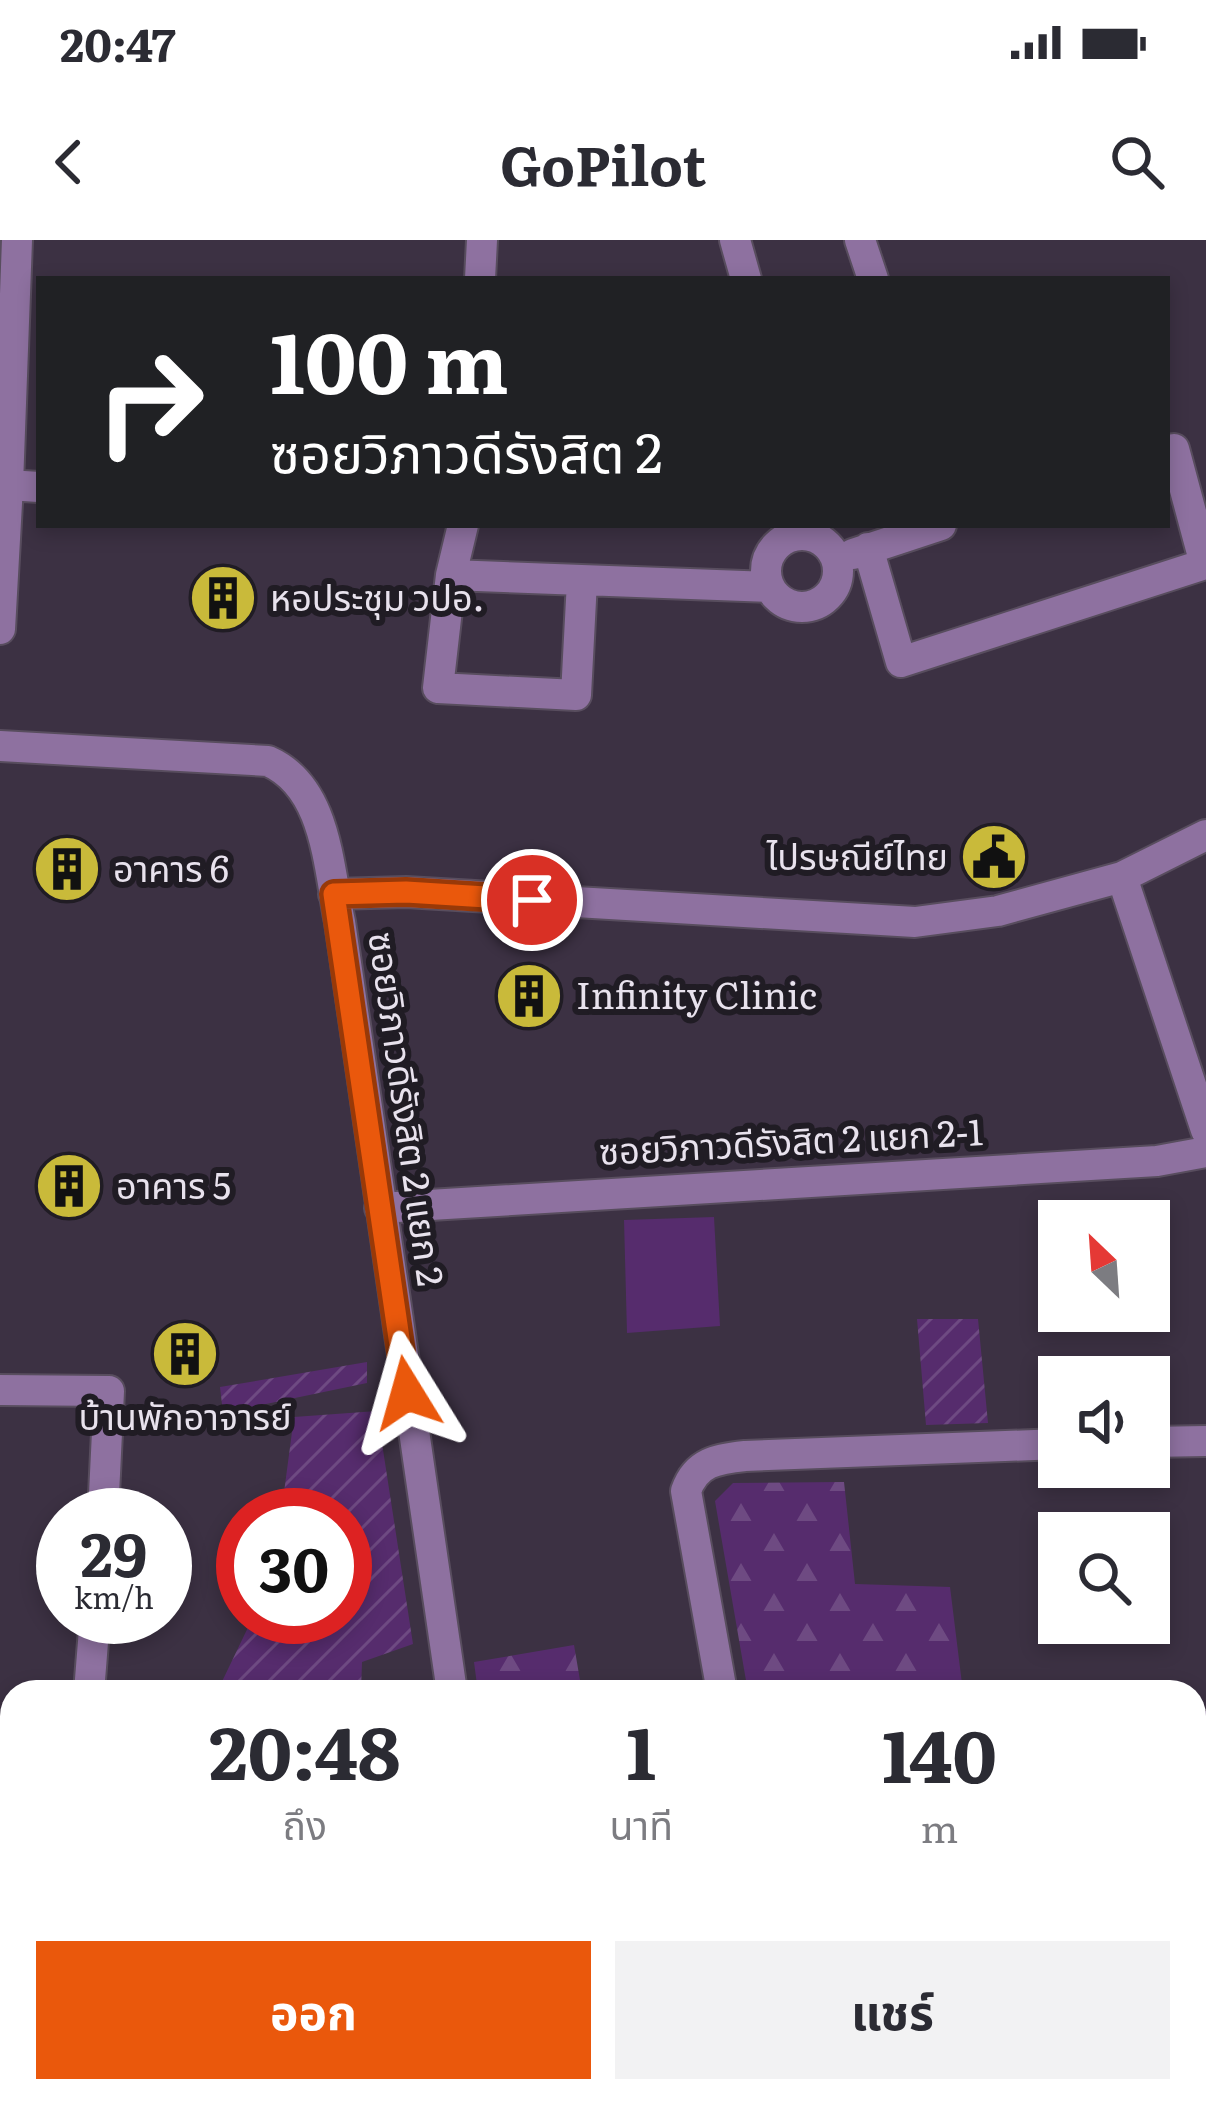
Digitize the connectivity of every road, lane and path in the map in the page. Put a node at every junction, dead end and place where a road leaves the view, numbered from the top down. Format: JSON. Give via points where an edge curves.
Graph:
{"nodes":[{"id":1,"x":17,"y":240,"type":"edge"},
{"id":2,"x":482,"y":240,"type":"edge"},
{"id":3,"x":735,"y":240,"type":"edge"},
{"id":4,"x":860,"y":240,"type":"edge"},
{"id":5,"x":480,"y":276,"type":"edge"},
{"id":6,"x":745,"y":276,"type":"edge"},
{"id":7,"x":872,"y":276,"type":"edge"},
{"id":8,"x":1170,"y":450,"type":"edge"},
{"id":9,"x":23,"y":486,"type":"edge"},
{"id":10,"x":462,"y":528,"type":"edge"},
{"id":11,"x":931,"y":528,"type":"edge"},
{"id":12,"x":799,"y":530,"type":"edge"},
{"id":13,"x":868,"y":548,"type":"junction"},
{"id":14,"x":836,"y":560,"type":"junction"},
{"id":15,"x":452,"y":575,"type":"junction"},
{"id":16,"x":582,"y":580,"type":"junction"},
{"id":17,"x":769,"y":587,"type":"junction"},
{"id":18,"x":0,"y":629,"type":"edge"},
{"id":19,"x":0,"y":746,"type":"edge"},
{"id":20,"x":1206,"y":835,"type":"edge"},
{"id":21,"x":1122,"y":877,"type":"junction"},
{"id":22,"x":334,"y":894,"type":"junction"},
{"id":23,"x":1206,"y":1130,"type":"edge"},
{"id":24,"x":1206,"y":1152,"type":"edge"},
{"id":25,"x":380,"y":1208,"type":"junction"},
{"id":26,"x":0,"y":1390,"type":"edge"},
{"id":27,"x":1206,"y":1441,"type":"edge"},
{"id":28,"x":1170,"y":1442,"type":"edge"},
{"id":29,"x":1038,"y":1445,"type":"edge"},
{"id":30,"x":105,"y":1488,"type":"edge"},
{"id":31,"x":93,"y":1644,"type":"edge"},
{"id":32,"x":90,"y":1680,"type":"edge"},
{"id":33,"x":450,"y":1680,"type":"edge"},
{"id":34,"x":720,"y":1680,"type":"edge"}],
"edges":[{"from":1,"to":9,"type":"street"},
{"from":2,"to":5,"type":"street"},
{"from":3,"to":6,"type":"street"},
{"from":4,"to":7,"type":"street"},
{"from":8,"to":13,"type":"street","via":[[1204,564],[1161,578],[901,662]]},
{"from":9,"to":18,"type":"street"},
{"from":10,"to":15,"type":"street"},
{"from":11,"to":13,"type":"street"},
{"from":12,"to":14,"type":"street","via":[[822,540]]},
{"from":12,"to":17,"type":"street","via":[[770,552]]},
{"from":13,"to":14,"type":"street"},
{"from":14,"to":17,"type":"street","via":[[836,583],[821,602],[785,604]]},
{"from":15,"to":16,"type":"street"},
{"from":15,"to":16,"type":"street","via":[[438,688],[575,695]]},
{"from":16,"to":17,"type":"street"},
{"from":19,"to":22,"type":"street","name":"ซอยวิภาวดีรังสิต 2 แยก 2","via":[[268,761],[303,789],[315,813]]},
{"from":20,"to":21,"type":"street"},
{"from":21,"to":22,"type":"street","via":[[998,911],[915,922]]},
{"from":21,"to":23,"type":"street"},
{"from":22,"to":25,"type":"street","name":"ซอยวิภาวดีรังสิต 2 แยก 2"},
{"from":24,"to":25,"type":"street","name":"ซอยวิภาวดีรังสิต 2 แยก 2-1"},
{"from":25,"to":33,"type":"street","name":"ซอยวิภาวดีรังสิต 2 แยก 2"},
{"from":26,"to":30,"type":"street","via":[[109,1391]]},
{"from":27,"to":28,"type":"street"},
{"from":29,"to":34,"type":"street","via":[[745,1456],[702,1466],[686,1491]]},
{"from":31,"to":32,"type":"street"}]}
